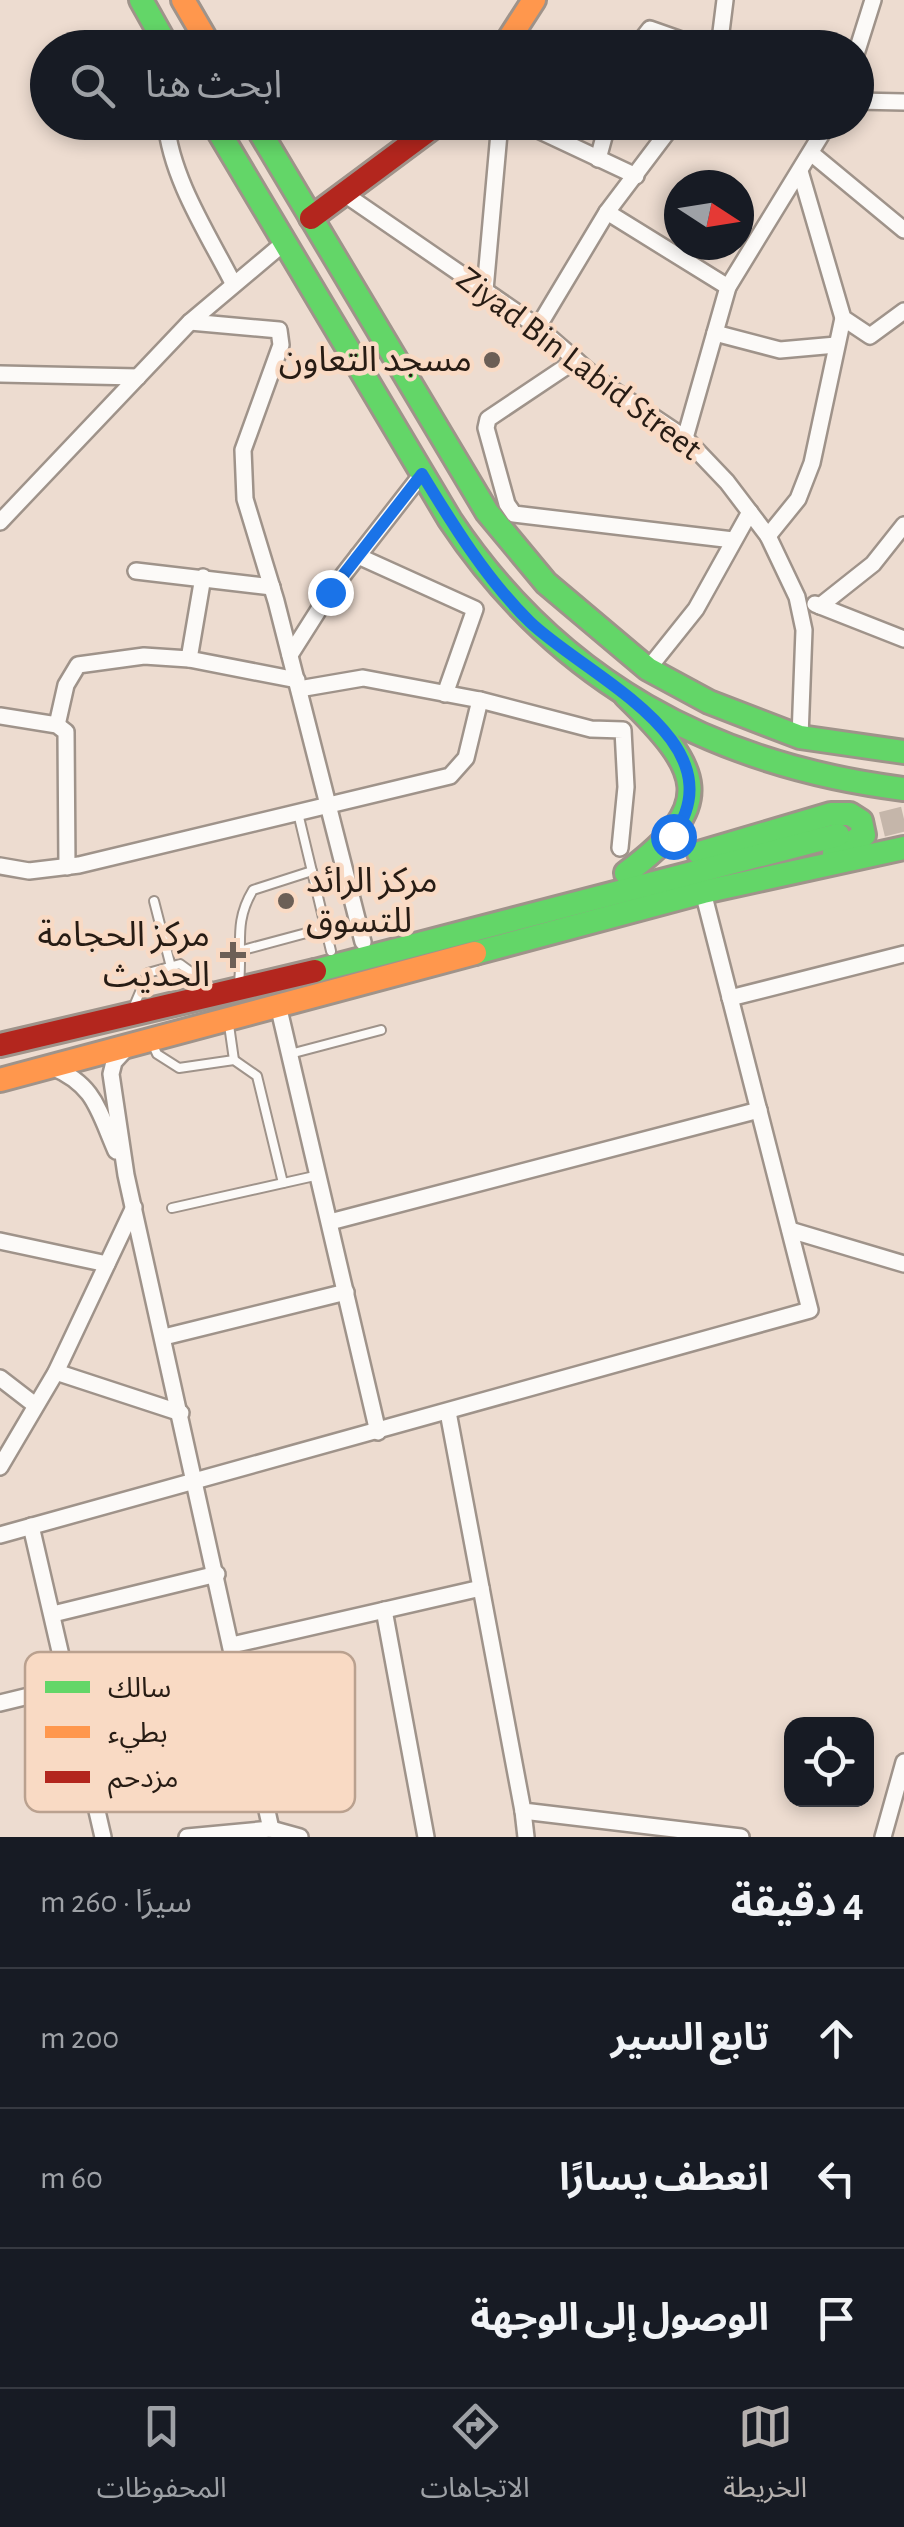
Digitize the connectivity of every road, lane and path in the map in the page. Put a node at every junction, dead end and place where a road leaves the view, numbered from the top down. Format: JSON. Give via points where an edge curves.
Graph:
{"nodes":[{"id":1,"x":141,"y":0,"type":"edge"},
{"id":2,"x":184,"y":0,"type":"edge"},
{"id":3,"x":534,"y":0,"type":"edge"},
{"id":4,"x":725,"y":0,"type":"edge"},
{"id":5,"x":873,"y":0,"type":"edge"},
{"id":6,"x":158,"y":30,"type":"edge"},
{"id":7,"x":201,"y":30,"type":"edge"},
{"id":8,"x":515,"y":30,"type":"edge"},
{"id":9,"x":721,"y":30,"type":"edge"},
{"id":10,"x":864,"y":30,"type":"edge"},
{"id":11,"x":874,"y":101,"type":"edge"},
{"id":12,"x":904,"y":102,"type":"edge"},
{"id":13,"x":167,"y":140,"type":"edge"},
{"id":14,"x":224,"y":140,"type":"edge"},
{"id":15,"x":265,"y":140,"type":"edge"},
{"id":16,"x":417,"y":140,"type":"edge"},
{"id":17,"x":498,"y":140,"type":"edge"},
{"id":18,"x":560,"y":140,"type":"edge"},
{"id":19,"x":603,"y":140,"type":"edge"},
{"id":20,"x":662,"y":140,"type":"edge"},
{"id":21,"x":818,"y":140,"type":"edge"},
{"id":22,"x":811,"y":152,"type":"junction"},
{"id":23,"x":598,"y":158,"type":"junction"},
{"id":24,"x":800,"y":171,"type":"junction"},
{"id":25,"x":636,"y":176,"type":"junction"},
{"id":26,"x":346,"y":195,"type":"junction"},
{"id":27,"x":607,"y":212,"type":"junction"},
{"id":28,"x":311,"y":218,"type":"junction"},
{"id":29,"x":904,"y":230,"type":"edge"},
{"id":30,"x":285,"y":242,"type":"junction"},
{"id":31,"x":232,"y":283,"type":"junction"},
{"id":32,"x":728,"y":287,"type":"junction"},
{"id":33,"x":485,"y":290,"type":"junction"},
{"id":34,"x":904,"y":311,"type":"edge"},
{"id":35,"x":843,"y":318,"type":"junction"},
{"id":36,"x":190,"y":322,"type":"junction"},
{"id":37,"x":538,"y":327,"type":"junction"},
{"id":38,"x":715,"y":333,"type":"junction"},
{"id":39,"x":836,"y":346,"type":"junction"},
{"id":40,"x":576,"y":360,"type":"junction"},
{"id":41,"x":0,"y":374,"type":"edge"},
{"id":42,"x":138,"y":378,"type":"junction"},
{"id":43,"x":685,"y":438,"type":"junction"},
{"id":44,"x":422,"y":474,"type":"junction"},
{"id":45,"x":750,"y":512,"type":"junction"},
{"id":46,"x":0,"y":522,"type":"edge"},
{"id":47,"x":904,"y":525,"type":"edge"},
{"id":48,"x":768,"y":536,"type":"junction"},
{"id":49,"x":733,"y":540,"type":"junction"},
{"id":50,"x":358,"y":556,"type":"junction"},
{"id":51,"x":136,"y":571,"type":"dead end"},
{"id":52,"x":203,"y":577,"type":"junction"},
{"id":53,"x":272,"y":586,"type":"junction"},
{"id":54,"x":797,"y":597,"type":"junction"},
{"id":55,"x":820,"y":606,"type":"junction"},
{"id":56,"x":904,"y":639,"type":"edge"},
{"id":57,"x":290,"y":655,"type":"junction"},
{"id":58,"x":190,"y":659,"type":"junction"},
{"id":59,"x":648,"y":669,"type":"junction"},
{"id":60,"x":298,"y":684,"type":"junction"},
{"id":61,"x":445,"y":694,"type":"junction"},
{"id":62,"x":626,"y":696,"type":"junction"},
{"id":63,"x":480,"y":700,"type":"junction"},
{"id":64,"x":0,"y":716,"type":"edge"},
{"id":65,"x":58,"y":725,"type":"junction"},
{"id":66,"x":800,"y":738,"type":"junction"},
{"id":67,"x":904,"y":752,"type":"edge"},
{"id":68,"x":904,"y":789,"type":"edge"},
{"id":69,"x":329,"y":806,"type":"junction"},
{"id":70,"x":298,"y":813,"type":"junction"},
{"id":71,"x":838,"y":835,"type":"tunnel mouth"},
{"id":72,"x":620,"y":848,"type":"dead end"},
{"id":73,"x":904,"y":848,"type":"edge"},
{"id":74,"x":0,"y":866,"type":"edge"},
{"id":75,"x":67,"y":867,"type":"junction"},
{"id":76,"x":312,"y":871,"type":"junction"},
{"id":77,"x":626,"y":873,"type":"junction"},
{"id":78,"x":788,"y":874,"type":"junction"},
{"id":79,"x":703,"y":892,"type":"junction"},
{"id":80,"x":154,"y":901,"type":"dead end"},
{"id":81,"x":328,"y":939,"type":"junction"},
{"id":82,"x":363,"y":942,"type":"junction"},
{"id":83,"x":243,"y":950,"type":"junction"},
{"id":84,"x":904,"y":954,"type":"edge"},
{"id":85,"x":170,"y":967,"type":"junction"},
{"id":86,"x":262,"y":982,"type":"junction"},
{"id":87,"x":228,"y":989,"type":"junction"},
{"id":88,"x":730,"y":998,"type":"junction"},
{"id":89,"x":278,"y":1005,"type":"junction"},
{"id":90,"x":132,"y":1011,"type":"junction"},
{"id":91,"x":229,"y":1019,"type":"junction"},
{"id":92,"x":381,"y":1030,"type":"dead end"},
{"id":93,"x":140,"y":1043,"type":"junction"},
{"id":94,"x":0,"y":1046,"type":"edge"},
{"id":95,"x":290,"y":1054,"type":"junction"},
{"id":96,"x":234,"y":1060,"type":"junction"},
{"id":97,"x":52,"y":1066,"type":"junction"},
{"id":98,"x":0,"y":1080,"type":"edge"},
{"id":99,"x":759,"y":1110,"type":"junction"},
{"id":100,"x":126,"y":1174,"type":"junction"},
{"id":101,"x":319,"y":1175,"type":"junction"},
{"id":102,"x":284,"y":1183,"type":"junction"},
{"id":103,"x":134,"y":1207,"type":"junction"},
{"id":104,"x":172,"y":1208,"type":"dead end"},
{"id":105,"x":330,"y":1222,"type":"junction"},
{"id":106,"x":790,"y":1230,"type":"junction"},
{"id":107,"x":0,"y":1241,"type":"edge"},
{"id":108,"x":107,"y":1264,"type":"junction"},
{"id":109,"x":904,"y":1264,"type":"edge"},
{"id":110,"x":346,"y":1292,"type":"junction"},
{"id":111,"x":164,"y":1337,"type":"junction"},
{"id":112,"x":56,"y":1372,"type":"junction"},
{"id":113,"x":0,"y":1378,"type":"edge"},
{"id":114,"x":34,"y":1404,"type":"junction"},
{"id":115,"x":448,"y":1412,"type":"junction"},
{"id":116,"x":181,"y":1413,"type":"junction"},
{"id":117,"x":378,"y":1432,"type":"junction"},
{"id":118,"x":0,"y":1466,"type":"edge"},
{"id":119,"x":198,"y":1483,"type":"junction"},
{"id":120,"x":31,"y":1526,"type":"junction"},
{"id":121,"x":0,"y":1534,"type":"edge"},
{"id":122,"x":217,"y":1574,"type":"junction"},
{"id":123,"x":481,"y":1588,"type":"junction"},
{"id":124,"x":384,"y":1610,"type":"junction"},
{"id":125,"x":53,"y":1614,"type":"junction"},
{"id":126,"x":232,"y":1645,"type":"junction"},
{"id":127,"x":62,"y":1652,"type":"edge"},
{"id":128,"x":233,"y":1652,"type":"edge"},
{"id":129,"x":25,"y":1697,"type":"edge"},
{"id":130,"x":0,"y":1703,"type":"edge"},
{"id":131,"x":904,"y":1762,"type":"edge"},
{"id":132,"x":524,"y":1811,"type":"junction"},
{"id":133,"x":98,"y":1812,"type":"edge"},
{"id":134,"x":267,"y":1812,"type":"edge"},
{"id":135,"x":271,"y":1829,"type":"junction"},
{"id":136,"x":104,"y":1837,"type":"edge"},
{"id":137,"x":186,"y":1837,"type":"edge"},
{"id":138,"x":300,"y":1837,"type":"edge"},
{"id":139,"x":426,"y":1837,"type":"edge"},
{"id":140,"x":526,"y":1837,"type":"edge"},
{"id":141,"x":741,"y":1837,"type":"edge"},
{"id":142,"x":884,"y":1837,"type":"edge"}],
"edges":[{"from":1,"to":6,"type":"main road"},
{"from":2,"to":7,"type":"main road"},
{"from":3,"to":8,"type":"main road"},
{"from":4,"to":9,"type":"street"},
{"from":5,"to":10,"type":"street"},
{"from":11,"to":12,"type":"street"},
{"from":13,"to":31,"type":"street"},
{"from":14,"to":30,"type":"main road"},
{"from":15,"to":28,"type":"main road"},
{"from":16,"to":26,"type":"main road"},
{"from":17,"to":33,"type":"street"},
{"from":18,"to":23,"type":"street"},
{"from":19,"to":23,"type":"street"},
{"from":20,"to":25,"type":"street"},
{"from":21,"to":22,"type":"street"},
{"from":22,"to":24,"type":"street"},
{"from":22,"to":29,"type":"street"},
{"from":23,"to":25,"type":"street"},
{"from":24,"to":32,"type":"street"},
{"from":24,"to":35,"type":"street"},
{"from":25,"to":27,"type":"street"},
{"from":26,"to":28,"type":"main road"},
{"from":26,"to":33,"type":"street","name":"Ziyad Bin Labid Street"},
{"from":27,"to":32,"type":"street"},
{"from":27,"to":37,"type":"street"},
{"from":28,"to":59,"type":"main road","via":[[487,512],[546,583]]},
{"from":30,"to":31,"type":"street"},
{"from":30,"to":44,"type":"main road"},
{"from":31,"to":36,"type":"street"},
{"from":32,"to":38,"type":"street"},
{"from":33,"to":37,"type":"street","name":"Ziyad Bin Labid Street"},
{"from":34,"to":35,"type":"street","via":[[870,336]]},
{"from":35,"to":39,"type":"street"},
{"from":36,"to":42,"type":"street"},
{"from":36,"to":53,"type":"street","via":[[279,330],[280,346],[243,450],[245,499]]},
{"from":37,"to":40,"type":"street","name":"Ziyad Bin Labid Street"},
{"from":38,"to":39,"type":"street","via":[[780,350]]},
{"from":38,"to":43,"type":"street"},
{"from":39,"to":48,"type":"street","via":[[812,464],[798,499]]},
{"from":40,"to":43,"type":"street","name":"Ziyad Bin Labid Street"},
{"from":40,"to":49,"type":"street","via":[[488,419],[514,514]]},
{"from":41,"to":42,"type":"street"},
{"from":42,"to":46,"type":"street"},
{"from":43,"to":45,"type":"street","name":"Ziyad Bin Labid Street"},
{"from":44,"to":50,"type":"street"},
{"from":44,"to":62,"type":"main road","via":[[455,529],[530,622]]},
{"from":45,"to":48,"type":"street","name":"Ziyad Bin Labid Street"},
{"from":45,"to":49,"type":"street"},
{"from":47,"to":55,"type":"street","via":[[872,564]]},
{"from":48,"to":54,"type":"street","name":"Ziyad Bin Labid Street"},
{"from":49,"to":59,"type":"street","via":[[696,609]]},
{"from":50,"to":57,"type":"street"},
{"from":50,"to":61,"type":"street","via":[[476,609]]},
{"from":51,"to":52,"type":"street"},
{"from":52,"to":53,"type":"street"},
{"from":52,"to":58,"type":"street"},
{"from":53,"to":57,"type":"street"},
{"from":54,"to":55,"type":"street"},
{"from":54,"to":66,"type":"street","name":"Ziyad Bin Labid Street","via":[[804,630]]},
{"from":55,"to":56,"type":"street"},
{"from":57,"to":60,"type":"street"},
{"from":58,"to":60,"type":"street"},
{"from":58,"to":65,"type":"street","via":[[144,656],[78,664]]},
{"from":59,"to":66,"type":"main road","via":[[708,702]]},
{"from":60,"to":61,"type":"street","via":[[362,678]]},
{"from":60,"to":69,"type":"street"},
{"from":61,"to":63,"type":"street"},
{"from":62,"to":68,"type":"main road","via":[[768,763]]},
{"from":62,"to":77,"type":"main road","via":[[668,735],[690,769],[691,790],[687,817],[673,836]]},
{"from":63,"to":69,"type":"street","via":[[466,758],[450,776]]},
{"from":63,"to":72,"type":"street","via":[[591,729],[624,730]]},
{"from":64,"to":65,"type":"street"},
{"from":65,"to":75,"type":"street","via":[[68,745]]},
{"from":66,"to":67,"type":"main road"},
{"from":69,"to":70,"type":"street"},
{"from":69,"to":82,"type":"street"},
{"from":70,"to":75,"type":"street"},
{"from":70,"to":76,"type":"lane"},
{"from":71,"to":86,"type":"main road"},
{"from":73,"to":78,"type":"main road"},
{"from":74,"to":75,"type":"street"},
{"from":76,"to":81,"type":"lane"},
{"from":76,"to":83,"type":"lane","via":[[252,890],[238,916]]},
{"from":77,"to":78,"type":"main road","via":[[831,814],[861,821],[860,841]]},
{"from":77,"to":82,"type":"main road"},
{"from":78,"to":79,"type":"main road"},
{"from":79,"to":88,"type":"street"},
{"from":79,"to":89,"type":"main road"},
{"from":80,"to":85,"type":"lane"},
{"from":81,"to":82,"type":"main road"},
{"from":81,"to":83,"type":"lane"},
{"from":81,"to":86,"type":"main road"},
{"from":83,"to":87,"type":"lane"},
{"from":84,"to":88,"type":"street"},
{"from":85,"to":87,"type":"lane","via":[[185,966]]},
{"from":85,"to":90,"type":"lane","via":[[148,974]]},
{"from":86,"to":87,"type":"main road"},
{"from":87,"to":90,"type":"main road"},
{"from":88,"to":99,"type":"street"},
{"from":89,"to":91,"type":"main road"},
{"from":89,"to":95,"type":"street"},
{"from":90,"to":94,"type":"main road"},
{"from":91,"to":93,"type":"main road"},
{"from":91,"to":96,"type":"lane"},
{"from":92,"to":95,"type":"lane"},
{"from":93,"to":96,"type":"lane","via":[[179,1068]]},
{"from":93,"to":97,"type":"main road"},
{"from":93,"to":100,"type":"street","via":[[114,1062],[111,1074]]},
{"from":95,"to":101,"type":"street"},
{"from":96,"to":102,"type":"lane","via":[[259,1080]]},
{"from":97,"to":98,"type":"main road"},
{"from":97,"to":100,"type":"street","via":[[79,1078],[91,1094]]},
{"from":99,"to":105,"type":"street"},
{"from":99,"to":106,"type":"street"},
{"from":100,"to":103,"type":"street"},
{"from":101,"to":102,"type":"lane"},
{"from":101,"to":105,"type":"street"},
{"from":102,"to":104,"type":"lane"},
{"from":103,"to":108,"type":"street"},
{"from":103,"to":111,"type":"street"},
{"from":105,"to":110,"type":"street"},
{"from":106,"to":109,"type":"street"},
{"from":106,"to":115,"type":"street","via":[[810,1310]]},
{"from":107,"to":108,"type":"street"},
{"from":108,"to":112,"type":"street"},
{"from":110,"to":111,"type":"street"},
{"from":110,"to":117,"type":"street"},
{"from":111,"to":116,"type":"street"},
{"from":112,"to":114,"type":"street"},
{"from":112,"to":116,"type":"street"},
{"from":113,"to":114,"type":"street"},
{"from":114,"to":118,"type":"street"},
{"from":115,"to":117,"type":"street"},
{"from":115,"to":123,"type":"street"},
{"from":116,"to":119,"type":"street"},
{"from":117,"to":119,"type":"street"},
{"from":119,"to":120,"type":"street"},
{"from":119,"to":122,"type":"street"},
{"from":120,"to":121,"type":"street"},
{"from":120,"to":125,"type":"street"},
{"from":122,"to":125,"type":"street"},
{"from":122,"to":126,"type":"street"},
{"from":123,"to":124,"type":"street"},
{"from":123,"to":132,"type":"street"},
{"from":124,"to":126,"type":"street"},
{"from":124,"to":139,"type":"street"},
{"from":125,"to":127,"type":"street"},
{"from":126,"to":128,"type":"street"},
{"from":129,"to":130,"type":"street"},
{"from":131,"to":142,"type":"street"},
{"from":132,"to":140,"type":"street"},
{"from":132,"to":141,"type":"street"},
{"from":133,"to":136,"type":"street"},
{"from":134,"to":135,"type":"street"},
{"from":135,"to":137,"type":"street"},
{"from":135,"to":138,"type":"street"}]}
